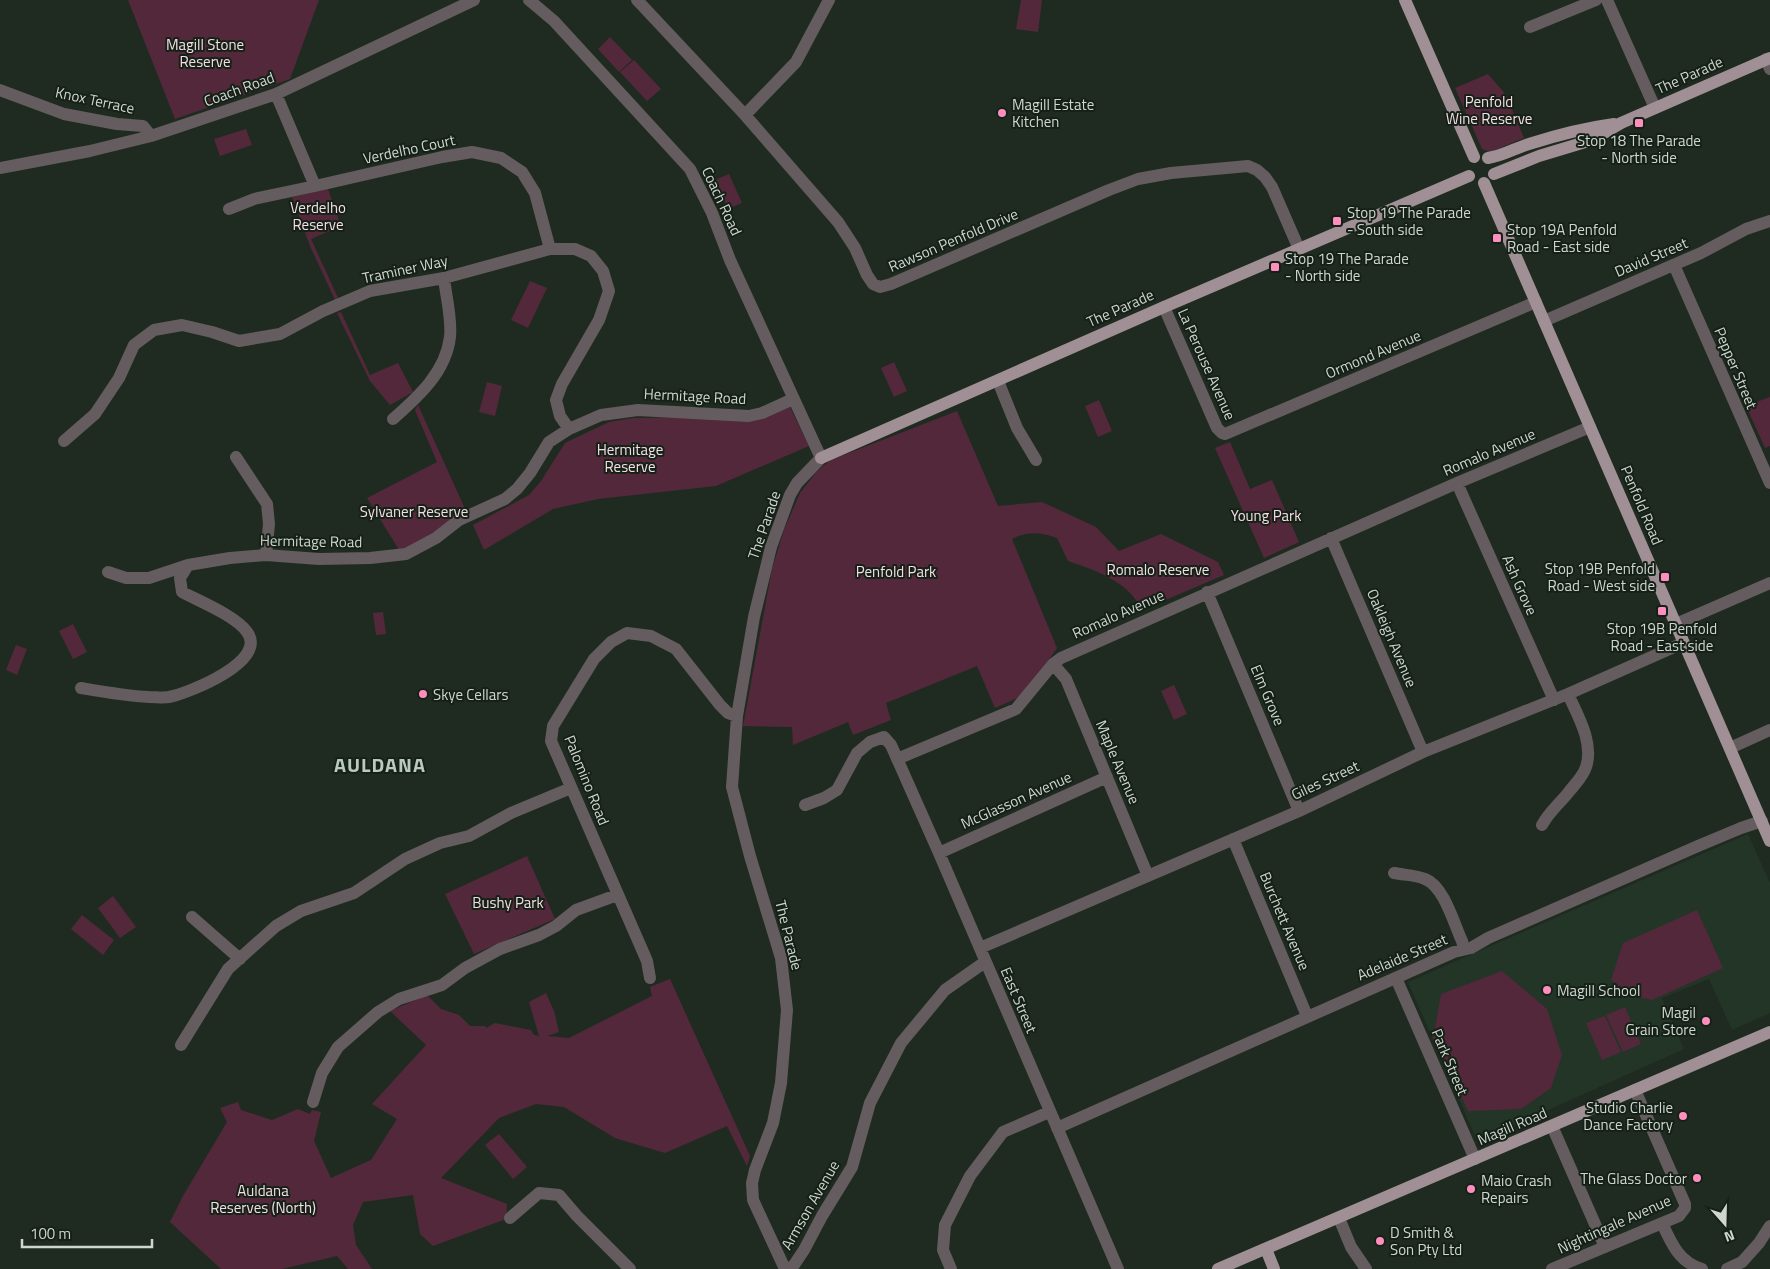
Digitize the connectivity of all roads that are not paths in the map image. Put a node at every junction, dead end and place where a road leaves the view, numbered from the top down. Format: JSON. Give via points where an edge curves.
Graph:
{"nodes":[{"id":1,"x":474,"y":0,"type":"edge"},
{"id":2,"x":529,"y":0,"type":"edge"},
{"id":3,"x":637,"y":0,"type":"edge"},
{"id":4,"x":1405,"y":0,"type":"edge"},
{"id":5,"x":1596,"y":0,"type":"edge"},
{"id":6,"x":1607,"y":0,"type":"edge"},
{"id":7,"x":824,"y":2,"type":"edge"},
{"id":8,"x":1530,"y":27,"type":"dead end"},
{"id":9,"x":1769,"y":62,"type":"edge"},
{"id":10,"x":0,"y":90,"type":"edge"},
{"id":11,"x":276,"y":94,"type":"junction"},
{"id":12,"x":1655,"y":108,"type":"junction"},
{"id":13,"x":745,"y":116,"type":"junction"},
{"id":14,"x":1621,"y":122,"type":"junction"},
{"id":15,"x":151,"y":136,"type":"junction"},
{"id":16,"x":1474,"y":158,"type":"junction"},
{"id":17,"x":1488,"y":158,"type":"junction"},
{"id":18,"x":0,"y":168,"type":"edge"},
{"id":19,"x":1469,"y":176,"type":"junction"},
{"id":20,"x":1489,"y":179,"type":"junction"},
{"id":21,"x":316,"y":186,"type":"junction"},
{"id":22,"x":229,"y":209,"type":"dead end"},
{"id":23,"x":1770,"y":221,"type":"edge"},
{"id":24,"x":1300,"y":249,"type":"junction"},
{"id":25,"x":550,"y":250,"type":"junction"},
{"id":26,"x":1674,"y":265,"type":"junction"},
{"id":27,"x":444,"y":278,"type":"junction"},
{"id":28,"x":1536,"y":302,"type":"junction"},
{"id":29,"x":1164,"y":307,"type":"junction"},
{"id":30,"x":1544,"y":321,"type":"junction"},
{"id":31,"x":998,"y":381,"type":"junction"},
{"id":32,"x":793,"y":399,"type":"junction"},
{"id":33,"x":394,"y":419,"type":"dead end"},
{"id":34,"x":1590,"y":427,"type":"junction"},
{"id":35,"x":569,"y":429,"type":"junction"},
{"id":36,"x":1222,"y":433,"type":"joint"},
{"id":37,"x":64,"y":441,"type":"dead end"},
{"id":38,"x":236,"y":457,"type":"dead end"},
{"id":39,"x":821,"y":458,"type":"junction"},
{"id":40,"x":1036,"y":460,"type":"dead end"},
{"id":41,"x":1457,"y":483,"type":"junction"},
{"id":42,"x":1770,"y":483,"type":"edge"},
{"id":43,"x":1331,"y":538,"type":"junction"},
{"id":44,"x":266,"y":555,"type":"junction"},
{"id":45,"x":188,"y":564,"type":"junction"},
{"id":46,"x":108,"y":572,"type":"dead end"},
{"id":47,"x":1770,"y":583,"type":"edge"},
{"id":48,"x":1207,"y":592,"type":"junction"},
{"id":49,"x":1676,"y":624,"type":"junction"},
{"id":50,"x":1683,"y":643,"type":"junction"},
{"id":51,"x":1053,"y":664,"type":"junction"},
{"id":52,"x":81,"y":688,"type":"dead end"},
{"id":53,"x":1568,"y":694,"type":"junction"},
{"id":54,"x":1554,"y":700,"type":"junction"},
{"id":55,"x":737,"y":716,"type":"junction"},
{"id":56,"x":1770,"y":730,"type":"edge"},
{"id":57,"x":1730,"y":748,"type":"junction"},
{"id":58,"x":1424,"y":752,"type":"junction"},
{"id":59,"x":897,"y":759,"type":"junction"},
{"id":60,"x":1107,"y":777,"type":"junction"},
{"id":61,"x":571,"y":788,"type":"junction"},
{"id":62,"x":805,"y":805,"type":"dead end"},
{"id":63,"x":1299,"y":811,"type":"junction"},
{"id":64,"x":1762,"y":821,"type":"junction"},
{"id":65,"x":1542,"y":825,"type":"dead end"},
{"id":66,"x":1233,"y":839,"type":"junction"},
{"id":67,"x":1770,"y":841,"type":"edge"},
{"id":68,"x":939,"y":853,"type":"junction"},
{"id":69,"x":1394,"y":873,"type":"dead end"},
{"id":70,"x":1148,"y":876,"type":"junction"},
{"id":71,"x":617,"y":895,"type":"junction"},
{"id":72,"x":192,"y":917,"type":"dead end"},
{"id":73,"x":980,"y":948,"type":"junction"},
{"id":74,"x":1464,"y":949,"type":"junction"},
{"id":75,"x":240,"y":959,"type":"junction"},
{"id":76,"x":985,"y":962,"type":"junction"},
{"id":77,"x":650,"y":978,"type":"dead end"},
{"id":78,"x":1396,"y":978,"type":"junction"},
{"id":79,"x":1307,"y":1016,"type":"junction"},
{"id":80,"x":1770,"y":1032,"type":"edge"},
{"id":81,"x":181,"y":1045,"type":"dead end"},
{"id":82,"x":1635,"y":1090,"type":"junction"},
{"id":83,"x":313,"y":1102,"type":"dead end"},
{"id":84,"x":1049,"y":1112,"type":"junction"},
{"id":85,"x":1552,"y":1126,"type":"junction"},
{"id":86,"x":1057,"y":1128,"type":"junction"},
{"id":87,"x":1475,"y":1159,"type":"junction"},
{"id":88,"x":1342,"y":1216,"type":"junction"},
{"id":89,"x":510,"y":1218,"type":"dead end"},
{"id":90,"x":1662,"y":1224,"type":"junction"},
{"id":91,"x":1770,"y":1226,"type":"edge"},
{"id":92,"x":1605,"y":1247,"type":"junction"},
{"id":93,"x":1266,"y":1249,"type":"junction"},
{"id":94,"x":630,"y":1269,"type":"edge"},
{"id":95,"x":785,"y":1269,"type":"edge"},
{"id":96,"x":789,"y":1269,"type":"edge"},
{"id":97,"x":951,"y":1269,"type":"edge"},
{"id":98,"x":1118,"y":1269,"type":"edge"},
{"id":99,"x":1218,"y":1269,"type":"edge"},
{"id":100,"x":1274,"y":1269,"type":"edge"},
{"id":101,"x":1366,"y":1269,"type":"edge"},
{"id":102,"x":1552,"y":1269,"type":"edge"},
{"id":103,"x":1702,"y":1269,"type":"edge"},
{"id":104,"x":1727,"y":1269,"type":"edge"}],
"edges":[{"from":1,"to":11,"type":"street","name":"Coach Road"},
{"from":2,"to":32,"type":"street","name":"Coach Road","via":[[554,21],[690,169]]},
{"from":3,"to":13,"type":"street","name":"Rawson Penfold Drive"},
{"from":4,"to":16,"type":"main road"},
{"from":5,"to":8,"type":"street"},
{"from":6,"to":12,"type":"street"},
{"from":7,"to":13,"type":"street","via":[[796,62]]},
{"from":9,"to":12,"type":"main road","name":"The Parade"},
{"from":10,"to":15,"type":"street","name":"Knox Terrace","via":[[64,114],[143,126]]},
{"from":11,"to":15,"type":"street","name":"Coach Road"},
{"from":11,"to":21,"type":"street"},
{"from":12,"to":14,"type":"main road","name":"The Parade"},
{"from":13,"to":24,"type":"street","name":"Rawson Penfold Drive","via":[[838,222],[870,280],[880,287],[1138,179],[1212,168],[1248,166],[1266,177]]},
{"from":14,"to":17,"type":"main road","name":"The Parade","via":[[1536,142]]},
{"from":14,"to":20,"type":"main road","name":"The Parade","via":[[1592,140],[1539,156]]},
{"from":15,"to":18,"type":"street","name":"Coach Road"},
{"from":16,"to":17,"type":"main road"},
{"from":16,"to":19,"type":"main road","via":[[1468,164]]},
{"from":17,"to":20,"type":"main road","via":[[1494,165]]},
{"from":19,"to":20,"type":"main road","via":[[1475,182]]},
{"from":19,"to":24,"type":"main road","name":"The Parade"},
{"from":20,"to":28,"type":"main road","name":"Penfold Road"},
{"from":21,"to":22,"type":"street","name":"Verdelho Court","via":[[254,199]]},
{"from":21,"to":25,"type":"street","name":"Verdelho Court","via":[[472,152],[501,158],[522,172],[536,193]]},
{"from":23,"to":26,"type":"street","name":"David Street","via":[[1746,229]]},
{"from":24,"to":29,"type":"main road","name":"The Parade"},
{"from":25,"to":27,"type":"street","name":"Traminer Way"},
{"from":25,"to":35,"type":"street","name":"Traminer Way","via":[[575,249],[591,256],[603,270],[609,291],[598,320],[556,400],[560,416]]},
{"from":26,"to":30,"type":"street","name":"David Street"},
{"from":26,"to":42,"type":"street","name":"Pepper Street"},
{"from":27,"to":33,"type":"street","via":[[450,337],[444,359],[431,382]]},
{"from":27,"to":37,"type":"street","name":"Traminer Way","via":[[370,291],[280,334],[239,341],[182,325],[154,330],[134,345],[119,378],[95,414]]},
{"from":28,"to":30,"type":"main road","name":"Penfold Road"},
{"from":28,"to":36,"type":"street","name":"Ormond Avenue","via":[[1229,433]]},
{"from":29,"to":31,"type":"main road","name":"The Parade"},
{"from":29,"to":36,"type":"street","name":"La Perouse Avenue","via":[[1216,428]]},
{"from":30,"to":34,"type":"main road","name":"Penfold Road"},
{"from":31,"to":39,"type":"main road","name":"The Parade"},
{"from":31,"to":40,"type":"street","via":[[1017,428]]},
{"from":32,"to":35,"type":"street","name":"Hermitage Road","via":[[749,416],[638,410],[600,415]]},
{"from":32,"to":39,"type":"street","name":"Coach Road"},
{"from":34,"to":41,"type":"street","name":"Romalo Avenue"},
{"from":34,"to":49,"type":"main road","name":"Penfold Road"},
{"from":35,"to":44,"type":"street","name":"Hermitage Road","via":[[549,442],[530,473],[505,499],[459,520],[436,538],[406,554],[328,559]]},
{"from":38,"to":44,"type":"street","via":[[267,504]]},
{"from":39,"to":55,"type":"street","name":"The Parade","via":[[790,494],[771,547]]},
{"from":41,"to":43,"type":"street","name":"Romalo Avenue"},
{"from":41,"to":54,"type":"street","name":"Ash Grove"},
{"from":43,"to":48,"type":"street","name":"Romalo Avenue"},
{"from":43,"to":58,"type":"street","name":"Oakleigh Avenue"},
{"from":44,"to":45,"type":"street","name":"Hermitage Road"},
{"from":45,"to":46,"type":"street","name":"Hermitage Road","via":[[149,578],[126,578]]},
{"from":45,"to":52,"type":"street","via":[[180,578],[182,592],[236,621],[248,633],[251,647],[247,655],[235,667],[197,688],[168,697]]},
{"from":47,"to":49,"type":"street"},
{"from":48,"to":51,"type":"street","name":"Romalo Avenue"},
{"from":48,"to":63,"type":"street","name":"Elm Grove"},
{"from":49,"to":50,"type":"main road","name":"Penfold Road"},
{"from":50,"to":53,"type":"street","name":"Giles Street"},
{"from":50,"to":57,"type":"main road","name":"Penfold Road"},
{"from":51,"to":59,"type":"street","name":"Romalo Avenue","via":[[1016,709]]},
{"from":51,"to":60,"type":"street","name":"Maple Avenue","via":[[1066,680]]},
{"from":53,"to":54,"type":"street","name":"Giles Street"},
{"from":53,"to":65,"type":"street","via":[[1588,749],[1586,767]]},
{"from":54,"to":58,"type":"street","name":"Giles Street"},
{"from":55,"to":61,"type":"street","name":"Palomino Road","via":[[720,705],[676,649],[652,636],[627,633],[611,642],[594,659],[553,726],[551,741]]},
{"from":55,"to":95,"type":"street","name":"The Parade","via":[[732,786],[781,958],[787,1010],[778,1103],[755,1170],[753,1200]]},
{"from":56,"to":57,"type":"street"},
{"from":57,"to":64,"type":"main road","name":"Penfold Road"},
{"from":58,"to":63,"type":"street","name":"Giles Street"},
{"from":59,"to":62,"type":"street","name":"East Street","via":[[884,737],[870,742],[857,753],[837,790]]},
{"from":59,"to":68,"type":"street","name":"East Street"},
{"from":60,"to":68,"type":"street","name":"McGlasson Avenue"},
{"from":60,"to":70,"type":"street","name":"Maple Avenue"},
{"from":61,"to":71,"type":"street","name":"Palomino Road"},
{"from":61,"to":75,"type":"street","via":[[511,813],[469,836],[440,843],[405,859],[354,893],[301,912],[276,926]]},
{"from":63,"to":66,"type":"street","name":"Giles Street"},
{"from":64,"to":67,"type":"main road","name":"Penfold Road"},
{"from":64,"to":74,"type":"street","name":"Adelaide Street"},
{"from":66,"to":70,"type":"street","name":"Giles Street"},
{"from":66,"to":79,"type":"street","name":"Burchett Avenue"},
{"from":68,"to":73,"type":"street","name":"East Street"},
{"from":69,"to":74,"type":"street","via":[[1435,884]]},
{"from":70,"to":73,"type":"street","name":"Giles Street"},
{"from":71,"to":77,"type":"street","name":"Palomino Road","via":[[647,961]]},
{"from":71,"to":83,"type":"street","via":[[576,910],[539,936],[500,949],[442,985],[399,1000],[378,1012],[338,1047],[322,1073]]},
{"from":72,"to":75,"type":"street"},
{"from":73,"to":76,"type":"street","name":"East Street"},
{"from":74,"to":78,"type":"street","name":"Adelaide Street"},
{"from":75,"to":81,"type":"street","via":[[228,970]]},
{"from":76,"to":84,"type":"street","name":"East Street"},
{"from":76,"to":96,"type":"street","name":"Armson Avenue","via":[[945,990],[901,1043],[870,1104],[852,1168],[804,1250]]},
{"from":78,"to":79,"type":"street","name":"Adelaide Street"},
{"from":78,"to":87,"type":"street","name":"Park Street"},
{"from":79,"to":86,"type":"street","name":"Adelaide Street"},
{"from":80,"to":82,"type":"main road","name":"Magill Road"},
{"from":82,"to":85,"type":"main road","name":"Magill Road"},
{"from":82,"to":90,"type":"street","name":"Nightingale Avenue","via":[[1685,1204],[1679,1216]]},
{"from":84,"to":86,"type":"street","name":"East Street"},
{"from":84,"to":97,"type":"street","via":[[1003,1132],[970,1176],[945,1225],[943,1250]]},
{"from":85,"to":87,"type":"main road","name":"Magill Road"},
{"from":85,"to":92,"type":"street"},
{"from":86,"to":98,"type":"street","name":"East Street"},
{"from":87,"to":88,"type":"main road","name":"Magill Road"},
{"from":88,"to":93,"type":"main road","name":"Magill Road"},
{"from":88,"to":101,"type":"street","via":[[1360,1244]]},
{"from":89,"to":94,"type":"street","via":[[539,1193],[559,1195]]},
{"from":90,"to":92,"type":"street","name":"Nightingale Avenue"},
{"from":90,"to":103,"type":"street","via":[[1682,1259]]},
{"from":91,"to":104,"type":"street","via":[[1742,1262]]},
{"from":92,"to":102,"type":"street","name":"Nightingale Avenue"},
{"from":93,"to":99,"type":"main road","name":"Magill Road"},
{"from":93,"to":100,"type":"main road"}]}
